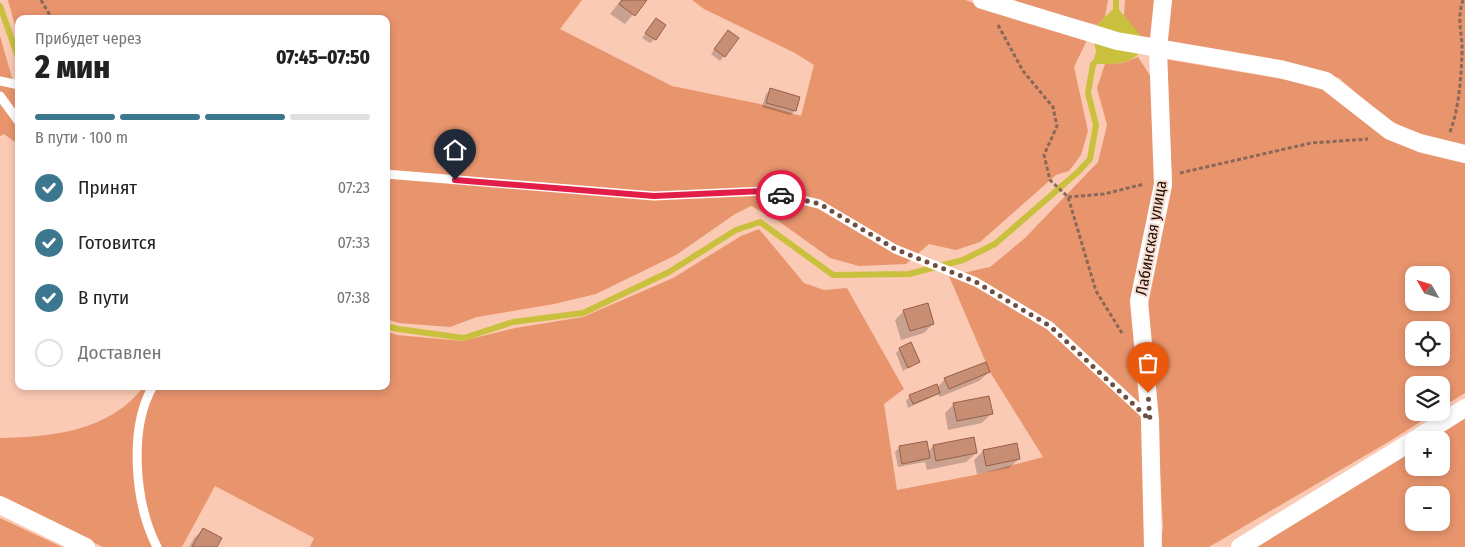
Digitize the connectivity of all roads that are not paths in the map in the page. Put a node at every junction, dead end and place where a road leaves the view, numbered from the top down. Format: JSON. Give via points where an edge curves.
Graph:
{"nodes":[{"id":1,"x":982,"y":0,"type":"edge"},
{"id":2,"x":1163,"y":0,"type":"edge"},
{"id":3,"x":1158,"y":49,"type":"junction"},
{"id":4,"x":0,"y":81,"type":"edge"},
{"id":5,"x":15,"y":84,"type":"edge"},
{"id":6,"x":0,"y":96,"type":"edge"},
{"id":7,"x":15,"y":117,"type":"edge"},
{"id":8,"x":1465,"y":154,"type":"edge"},
{"id":9,"x":390,"y":174,"type":"edge"},
{"id":10,"x":151,"y":390,"type":"edge"},
{"id":11,"x":1465,"y":408,"type":"edge"},
{"id":12,"x":1150,"y":420,"type":"junction"},
{"id":13,"x":1428,"y":431,"type":"edge"},
{"id":14,"x":1405,"y":446,"type":"edge"},
{"id":15,"x":0,"y":505,"type":"edge"},
{"id":16,"x":86,"y":547,"type":"edge"},
{"id":17,"x":157,"y":547,"type":"edge"},
{"id":18,"x":1153,"y":547,"type":"edge"},
{"id":19,"x":1240,"y":547,"type":"edge"}],
"edges":[{"from":1,"to":3,"type":"street","via":[[1117,41]]},
{"from":2,"to":3,"type":"street","name":"Лабинская улица"},
{"from":3,"to":8,"type":"street","via":[[1280,69],[1326,81],[1390,131],[1420,143]]},
{"from":3,"to":12,"type":"street","name":"Лабинская улица","via":[[1164,184],[1139,301]]},
{"from":4,"to":5,"type":"lane"},
{"from":6,"to":7,"type":"lane"},
{"from":9,"to":12,"type":"lane","via":[[654,196],[764,191],[820,204],[895,249],[976,282],[1050,326]]},
{"from":10,"to":17,"type":"lane","via":[[138,432],[138,487],[149,532]]},
{"from":11,"to":13,"type":"street"},
{"from":12,"to":18,"type":"street","name":"Лабинская улица"},
{"from":14,"to":19,"type":"street"},
{"from":15,"to":16,"type":"street"}]}
